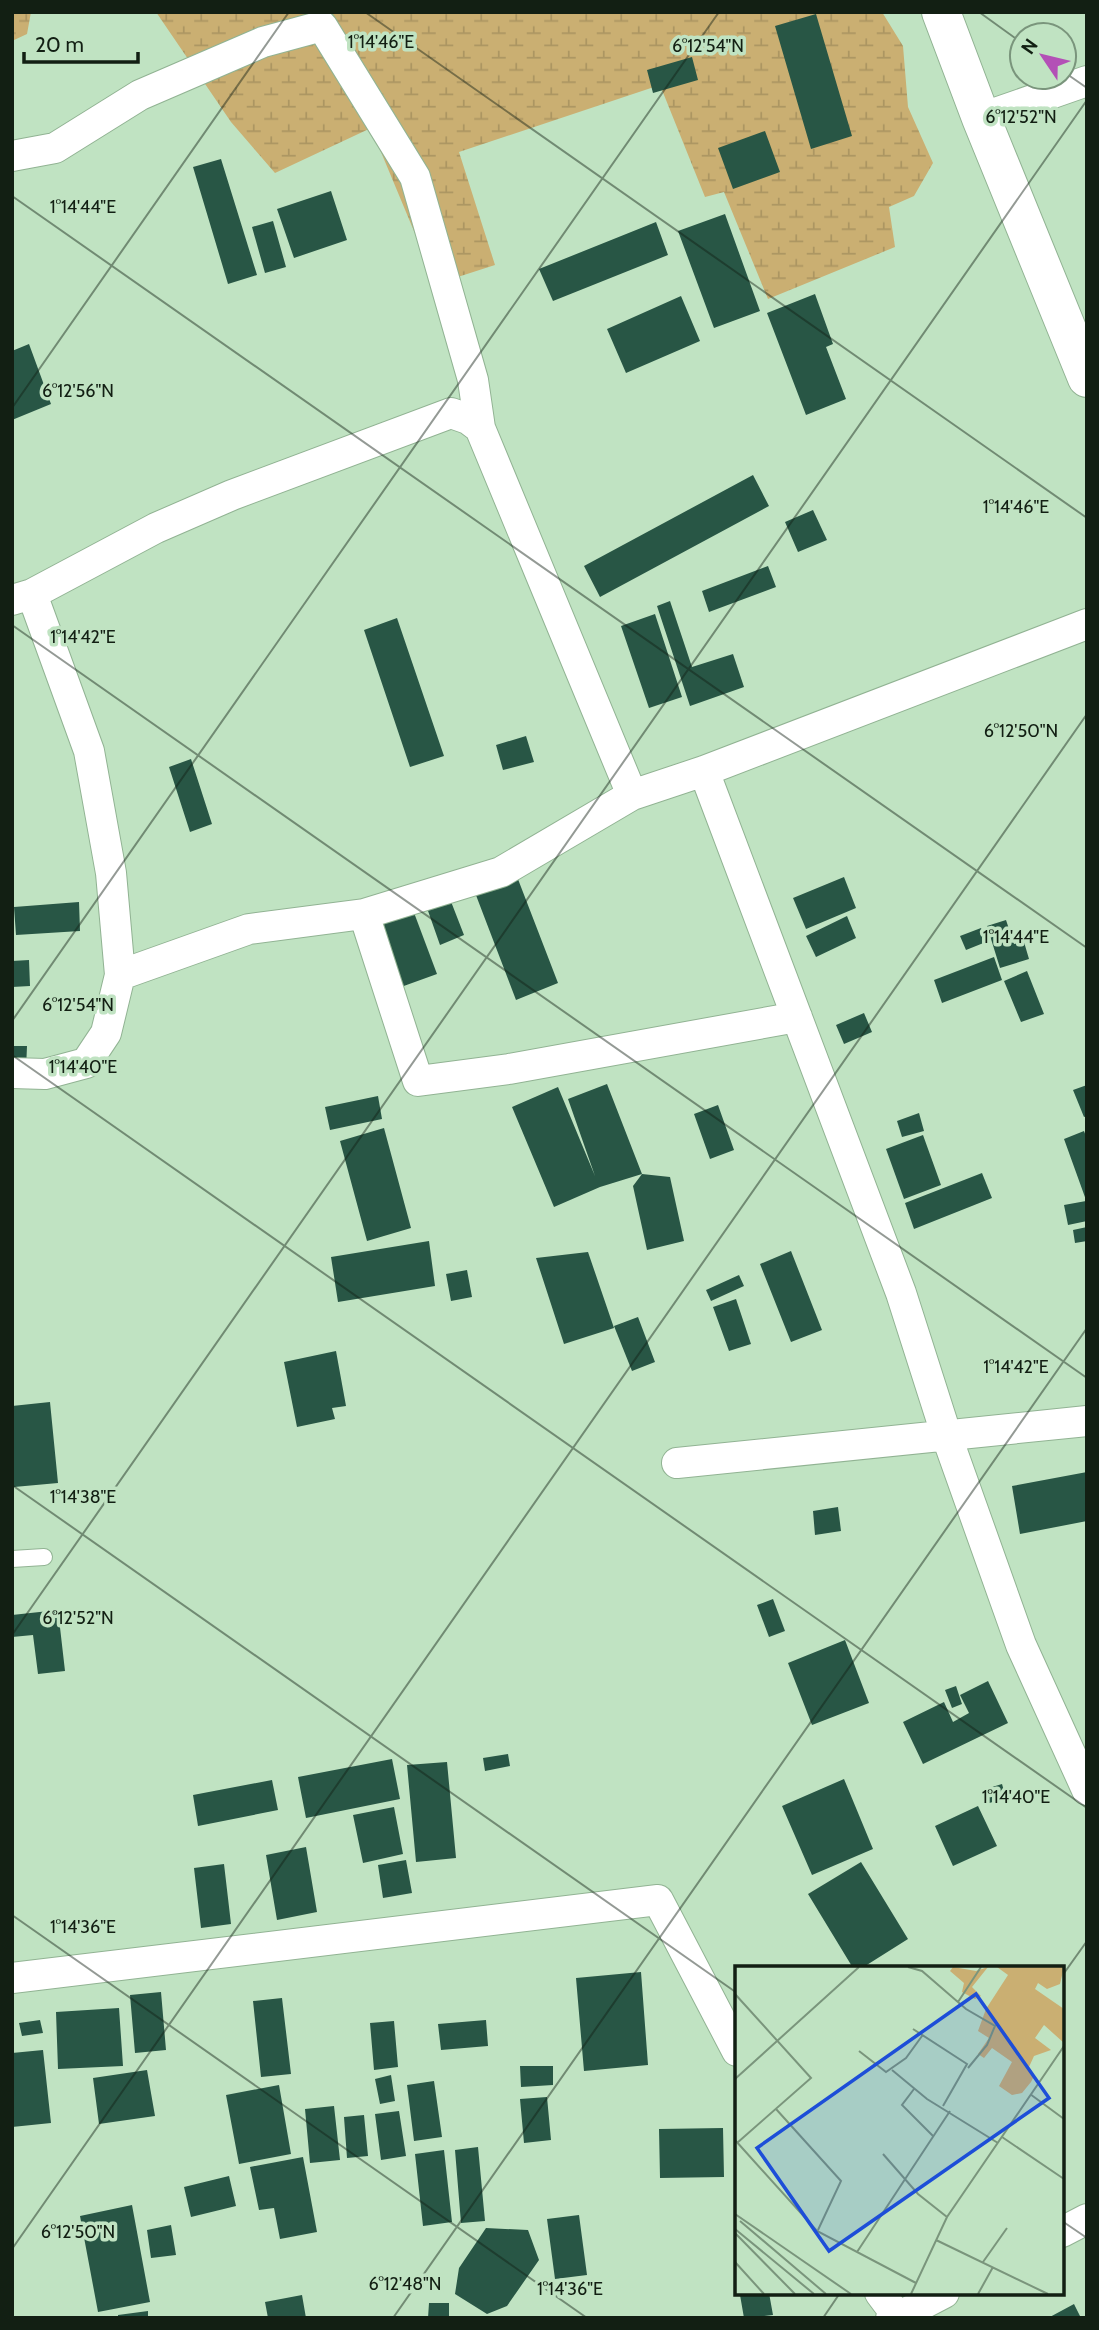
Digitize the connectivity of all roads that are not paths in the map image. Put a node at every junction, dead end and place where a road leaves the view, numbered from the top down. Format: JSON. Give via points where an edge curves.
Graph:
{"nodes":[{"id":1,"x":942,"y":12,"type":"edge"},
{"id":2,"x":1087,"y":81,"type":"edge"},
{"id":3,"x":981,"y":118,"type":"junction"},
{"id":4,"x":12,"y":156,"type":"edge"},
{"id":5,"x":1087,"y":378,"type":"edge"},
{"id":6,"x":480,"y":428,"type":"junction"},
{"id":7,"x":22,"y":597,"type":"edge"},
{"id":8,"x":1087,"y":624,"type":"edge"},
{"id":9,"x":704,"y":771,"type":"junction"},
{"id":10,"x":632,"y":795,"type":"junction"},
{"id":11,"x":364,"y":914,"type":"junction"},
{"id":12,"x":120,"y":975,"type":"junction"},
{"id":13,"x":797,"y":1017,"type":"junction"},
{"id":14,"x":12,"y":1073,"type":"edge"},
{"id":15,"x":1087,"y":1421,"type":"edge"},
{"id":16,"x":947,"y":1437,"type":"junction"},
{"id":17,"x":677,"y":1463,"type":"dead end"},
{"id":18,"x":44,"y":1556,"type":"dead end"},
{"id":19,"x":12,"y":1559,"type":"edge"},
{"id":20,"x":1087,"y":1790,"type":"edge"},
{"id":21,"x":12,"y":1978,"type":"edge"},
{"id":22,"x":735,"y":2047,"type":"edge"},
{"id":23,"x":1087,"y":2219,"type":"edge"},
{"id":24,"x":1064,"y":2231,"type":"edge"},
{"id":25,"x":881,"y":2295,"type":"edge"},
{"id":26,"x":940,"y":2295,"type":"edge"},
{"id":27,"x":894,"y":2317,"type":"edge"}],
"edges":[{"from":1,"to":3,"type":"main road"},
{"from":2,"to":3,"type":"street"},
{"from":3,"to":5,"type":"main road"},
{"from":4,"to":6,"type":"street","via":[[55,148],[140,95],[262,42],[322,26],[415,177],[473,380]]},
{"from":6,"to":7,"type":"street","via":[[451,413],[219,500]]},
{"from":6,"to":10,"type":"street"},
{"from":7,"to":12,"type":"street","via":[[89,751],[111,873]]},
{"from":8,"to":9,"type":"street"},
{"from":9,"to":10,"type":"street"},
{"from":9,"to":13,"type":"street"},
{"from":10,"to":11,"type":"street","via":[[501,873]]},
{"from":11,"to":12,"type":"street","via":[[249,929]]},
{"from":11,"to":13,"type":"street","via":[[418,1082]]},
{"from":12,"to":14,"type":"street","via":[[106,1033],[86,1063],[45,1074]]},
{"from":13,"to":16,"type":"street","via":[[901,1293]]},
{"from":15,"to":16,"type":"street"},
{"from":16,"to":17,"type":"street"},
{"from":16,"to":20,"type":"street","via":[[1021,1645]]},
{"from":18,"to":19,"type":"lane"},
{"from":21,"to":22,"type":"street","via":[[658,1900]]},
{"from":23,"to":24,"type":"street"},
{"from":25,"to":27,"type":"street"},
{"from":26,"to":27,"type":"street"}]}
